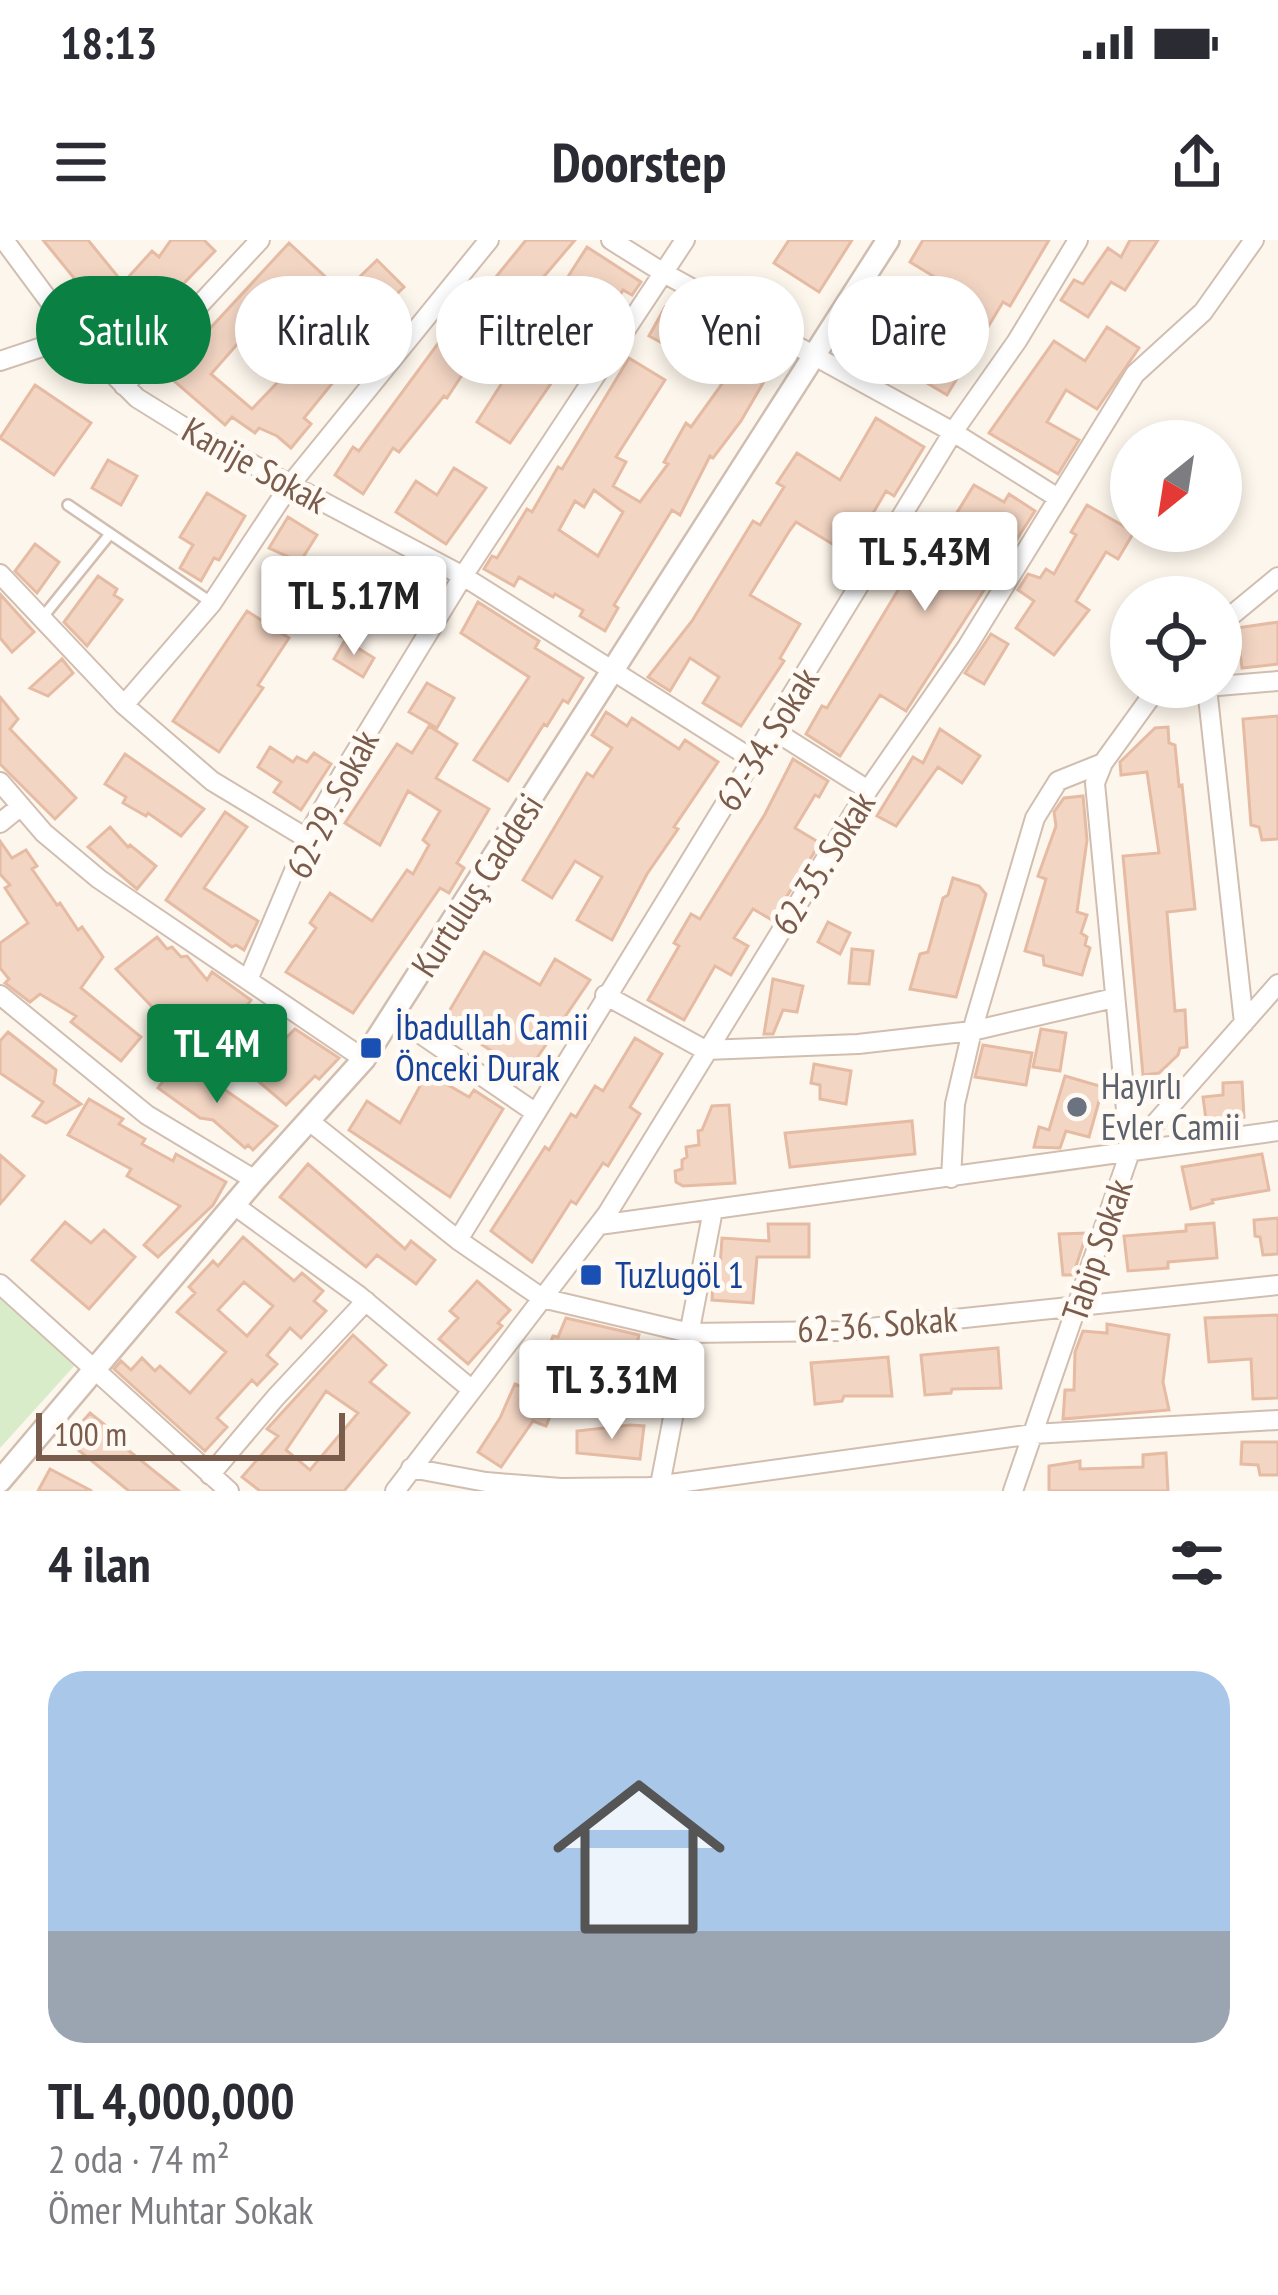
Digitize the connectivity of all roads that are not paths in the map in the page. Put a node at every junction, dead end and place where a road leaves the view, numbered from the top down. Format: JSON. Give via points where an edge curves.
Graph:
{"nodes":[{"id":1,"x":4,"y":240,"type":"edge"},
{"id":2,"x":260,"y":240,"type":"edge"},
{"id":3,"x":489,"y":240,"type":"edge"},
{"id":4,"x":611,"y":240,"type":"edge"},
{"id":5,"x":685,"y":240,"type":"edge"},
{"id":6,"x":888,"y":240,"type":"edge"},
{"id":7,"x":1078,"y":240,"type":"edge"},
{"id":8,"x":1253,"y":240,"type":"edge"},
{"id":9,"x":662,"y":272,"type":"junction"},
{"id":10,"x":36,"y":284,"type":"edge"},
{"id":11,"x":36,"y":349,"type":"edge"},
{"id":12,"x":813,"y":355,"type":"junction"},
{"id":13,"x":0,"y":361,"type":"edge"},
{"id":14,"x":124,"y":386,"type":"joint"},
{"id":15,"x":953,"y":432,"type":"junction"},
{"id":16,"x":290,"y":485,"type":"junction"},
{"id":17,"x":1058,"y":498,"type":"junction"},
{"id":18,"x":68,"y":505,"type":"dead end"},
{"id":19,"x":110,"y":534,"type":"junction"},
{"id":20,"x":0,"y":574,"type":"edge"},
{"id":21,"x":463,"y":576,"type":"junction"},
{"id":22,"x":1278,"y":577,"type":"edge"},
{"id":23,"x":212,"y":602,"type":"junction"},
{"id":24,"x":1242,"y":607,"type":"edge"},
{"id":25,"x":42,"y":618,"type":"junction"},
{"id":26,"x":614,"y":672,"type":"junction"},
{"id":27,"x":1278,"y":681,"type":"edge"},
{"id":28,"x":1242,"y":684,"type":"edge"},
{"id":29,"x":124,"y":705,"type":"junction"},
{"id":30,"x":1143,"y":708,"type":"edge"},
{"id":31,"x":1208,"y":708,"type":"edge"},
{"id":32,"x":773,"y":730,"type":"junction"},
{"id":33,"x":754,"y":760,"type":"junction"},
{"id":34,"x":1103,"y":763,"type":"junction"},
{"id":35,"x":0,"y":782,"type":"edge"},
{"id":36,"x":868,"y":790,"type":"junction"},
{"id":37,"x":21,"y":806,"type":"junction"},
{"id":38,"x":0,"y":824,"type":"edge"},
{"id":39,"x":308,"y":839,"type":"junction"},
{"id":40,"x":248,"y":980,"type":"junction"},
{"id":41,"x":1278,"y":984,"type":"edge"},
{"id":42,"x":0,"y":995,"type":"edge"},
{"id":43,"x":605,"y":995,"type":"junction"},
{"id":44,"x":1114,"y":998,"type":"junction"},
{"id":45,"x":393,"y":1015,"type":"junction"},
{"id":46,"x":1244,"y":1024,"type":"junction"},
{"id":47,"x":972,"y":1031,"type":"junction"},
{"id":48,"x":705,"y":1050,"type":"junction"},
{"id":49,"x":364,"y":1059,"type":"junction"},
{"id":50,"x":536,"y":1114,"type":"junction"},
{"id":51,"x":308,"y":1120,"type":"junction"},
{"id":52,"x":1278,"y":1131,"type":"edge"},
{"id":53,"x":1130,"y":1152,"type":"junction"},
{"id":54,"x":951,"y":1178,"type":"junction"},
{"id":55,"x":255,"y":1180,"type":"junction"},
{"id":56,"x":234,"y":1205,"type":"junction"},
{"id":57,"x":712,"y":1210,"type":"junction"},
{"id":58,"x":598,"y":1225,"type":"junction"},
{"id":59,"x":458,"y":1240,"type":"junction"},
{"id":60,"x":0,"y":1284,"type":"edge"},
{"id":61,"x":1278,"y":1285,"type":"edge"},
{"id":62,"x":542,"y":1298,"type":"junction"},
{"id":63,"x":366,"y":1301,"type":"junction"},
{"id":64,"x":1079,"y":1306,"type":"junction"},
{"id":65,"x":690,"y":1333,"type":"junction"},
{"id":66,"x":94,"y":1371,"type":"junction"},
{"id":67,"x":471,"y":1390,"type":"junction"},
{"id":68,"x":1278,"y":1420,"type":"edge"},
{"id":69,"x":1033,"y":1434,"type":"junction"},
{"id":70,"x":411,"y":1468,"type":"junction"},
{"id":71,"x":211,"y":1474,"type":"junction"},
{"id":72,"x":0,"y":1481,"type":"edge"},
{"id":73,"x":660,"y":1485,"type":"junction"},
{"id":74,"x":229,"y":1491,"type":"edge"},
{"id":75,"x":395,"y":1491,"type":"edge"},
{"id":76,"x":1013,"y":1491,"type":"edge"}],
"edges":[{"from":1,"to":10,"type":"street","name":"Kanije Sokak"},
{"from":2,"to":14,"type":"street"},
{"from":3,"to":16,"type":"street"},
{"from":4,"to":9,"type":"street"},
{"from":5,"to":9,"type":"street","name":"62-29. Sokak"},
{"from":6,"to":12,"type":"street","name":"Kurtuluş Caddesi"},
{"from":7,"to":15,"type":"street","name":"62-34. Sokak"},
{"from":8,"to":17,"type":"street","name":"62-35. Sokak","via":[[1203,312],[1135,374]]},
{"from":9,"to":12,"type":"street"},
{"from":9,"to":21,"type":"street","name":"62-29. Sokak"},
{"from":11,"to":13,"type":"street"},
{"from":12,"to":15,"type":"street"},
{"from":12,"to":26,"type":"street","name":"Kurtuluş Caddesi"},
{"from":14,"to":16,"type":"street","name":"Kanije Sokak"},
{"from":15,"to":17,"type":"street"},
{"from":15,"to":32,"type":"street","name":"62-34. Sokak"},
{"from":16,"to":21,"type":"street","name":"Kanije Sokak"},
{"from":16,"to":23,"type":"street"},
{"from":17,"to":36,"type":"street","name":"62-35. Sokak"},
{"from":18,"to":19,"type":"lane"},
{"from":19,"to":23,"type":"lane"},
{"from":19,"to":25,"type":"lane"},
{"from":20,"to":25,"type":"street"},
{"from":21,"to":26,"type":"street","name":"Kanije Sokak"},
{"from":21,"to":39,"type":"street","name":"62-29. Sokak"},
{"from":22,"to":24,"type":"street"},
{"from":23,"to":29,"type":"street"},
{"from":25,"to":29,"type":"street"},
{"from":26,"to":33,"type":"street","name":"Kanije Sokak"},
{"from":26,"to":45,"type":"street","name":"Kurtuluş Caddesi"},
{"from":27,"to":28,"type":"street"},
{"from":29,"to":39,"type":"street","via":[[212,781]]},
{"from":30,"to":34,"type":"street"},
{"from":31,"to":46,"type":"street"},
{"from":32,"to":33,"type":"street","name":"62-34. Sokak"},
{"from":32,"to":36,"type":"street"},
{"from":33,"to":43,"type":"street","name":"62-34. Sokak"},
{"from":34,"to":44,"type":"street","via":[[1095,783]]},
{"from":34,"to":47,"type":"street","via":[[1058,781],[1035,818]]},
{"from":35,"to":37,"type":"street"},
{"from":36,"to":48,"type":"street","name":"62-35. Sokak"},
{"from":37,"to":38,"type":"street"},
{"from":37,"to":40,"type":"street","via":[[99,879]]},
{"from":39,"to":40,"type":"street","name":"62-29. Sokak"},
{"from":40,"to":49,"type":"street"},
{"from":41,"to":46,"type":"street","name":"Tabip Sokak"},
{"from":42,"to":55,"type":"street","via":[[147,1115]]},
{"from":43,"to":48,"type":"street"},
{"from":43,"to":50,"type":"street","name":"62-34. Sokak"},
{"from":44,"to":47,"type":"street"},
{"from":44,"to":53,"type":"street"},
{"from":45,"to":49,"type":"street","name":"Kurtuluş Caddesi"},
{"from":45,"to":50,"type":"street"},
{"from":46,"to":53,"type":"street","name":"Tabip Sokak"},
{"from":47,"to":48,"type":"street"},
{"from":47,"to":54,"type":"street","via":[[955,1104]]},
{"from":48,"to":58,"type":"street","name":"62-35. Sokak"},
{"from":49,"to":51,"type":"street","name":"Kurtuluş Caddesi"},
{"from":50,"to":59,"type":"street","name":"62-34. Sokak"},
{"from":51,"to":55,"type":"street","name":"Kurtuluş Caddesi"},
{"from":51,"to":59,"type":"street","name":"62-36. Sokak"},
{"from":52,"to":53,"type":"street"},
{"from":53,"to":54,"type":"street"},
{"from":53,"to":64,"type":"street","name":"Tabip Sokak"},
{"from":54,"to":57,"type":"street"},
{"from":55,"to":56,"type":"street","name":"Kurtuluş Caddesi"},
{"from":56,"to":63,"type":"street"},
{"from":56,"to":66,"type":"street","name":"Kurtuluş Caddesi"},
{"from":57,"to":58,"type":"street"},
{"from":57,"to":65,"type":"street"},
{"from":58,"to":62,"type":"street","name":"62-35. Sokak"},
{"from":59,"to":62,"type":"street","name":"62-36. Sokak"},
{"from":60,"to":66,"type":"street"},
{"from":61,"to":64,"type":"street","name":"62-36. Sokak"},
{"from":62,"to":65,"type":"street","name":"62-36. Sokak"},
{"from":62,"to":67,"type":"street","name":"62-35. Sokak"},
{"from":63,"to":67,"type":"street"},
{"from":63,"to":71,"type":"street"},
{"from":64,"to":65,"type":"street","name":"62-36. Sokak","via":[[841,1330]]},
{"from":64,"to":69,"type":"street","name":"Tabip Sokak"},
{"from":65,"to":73,"type":"street"},
{"from":66,"to":71,"type":"street"},
{"from":66,"to":72,"type":"street","name":"Kurtuluş Caddesi"},
{"from":67,"to":70,"type":"street","name":"62-35. Sokak"},
{"from":68,"to":69,"type":"street"},
{"from":69,"to":73,"type":"street"},
{"from":69,"to":76,"type":"street","name":"Tabip Sokak"},
{"from":70,"to":73,"type":"street","via":[[561,1488]]},
{"from":70,"to":75,"type":"street","name":"62-35. Sokak"},
{"from":71,"to":74,"type":"street"}]}
